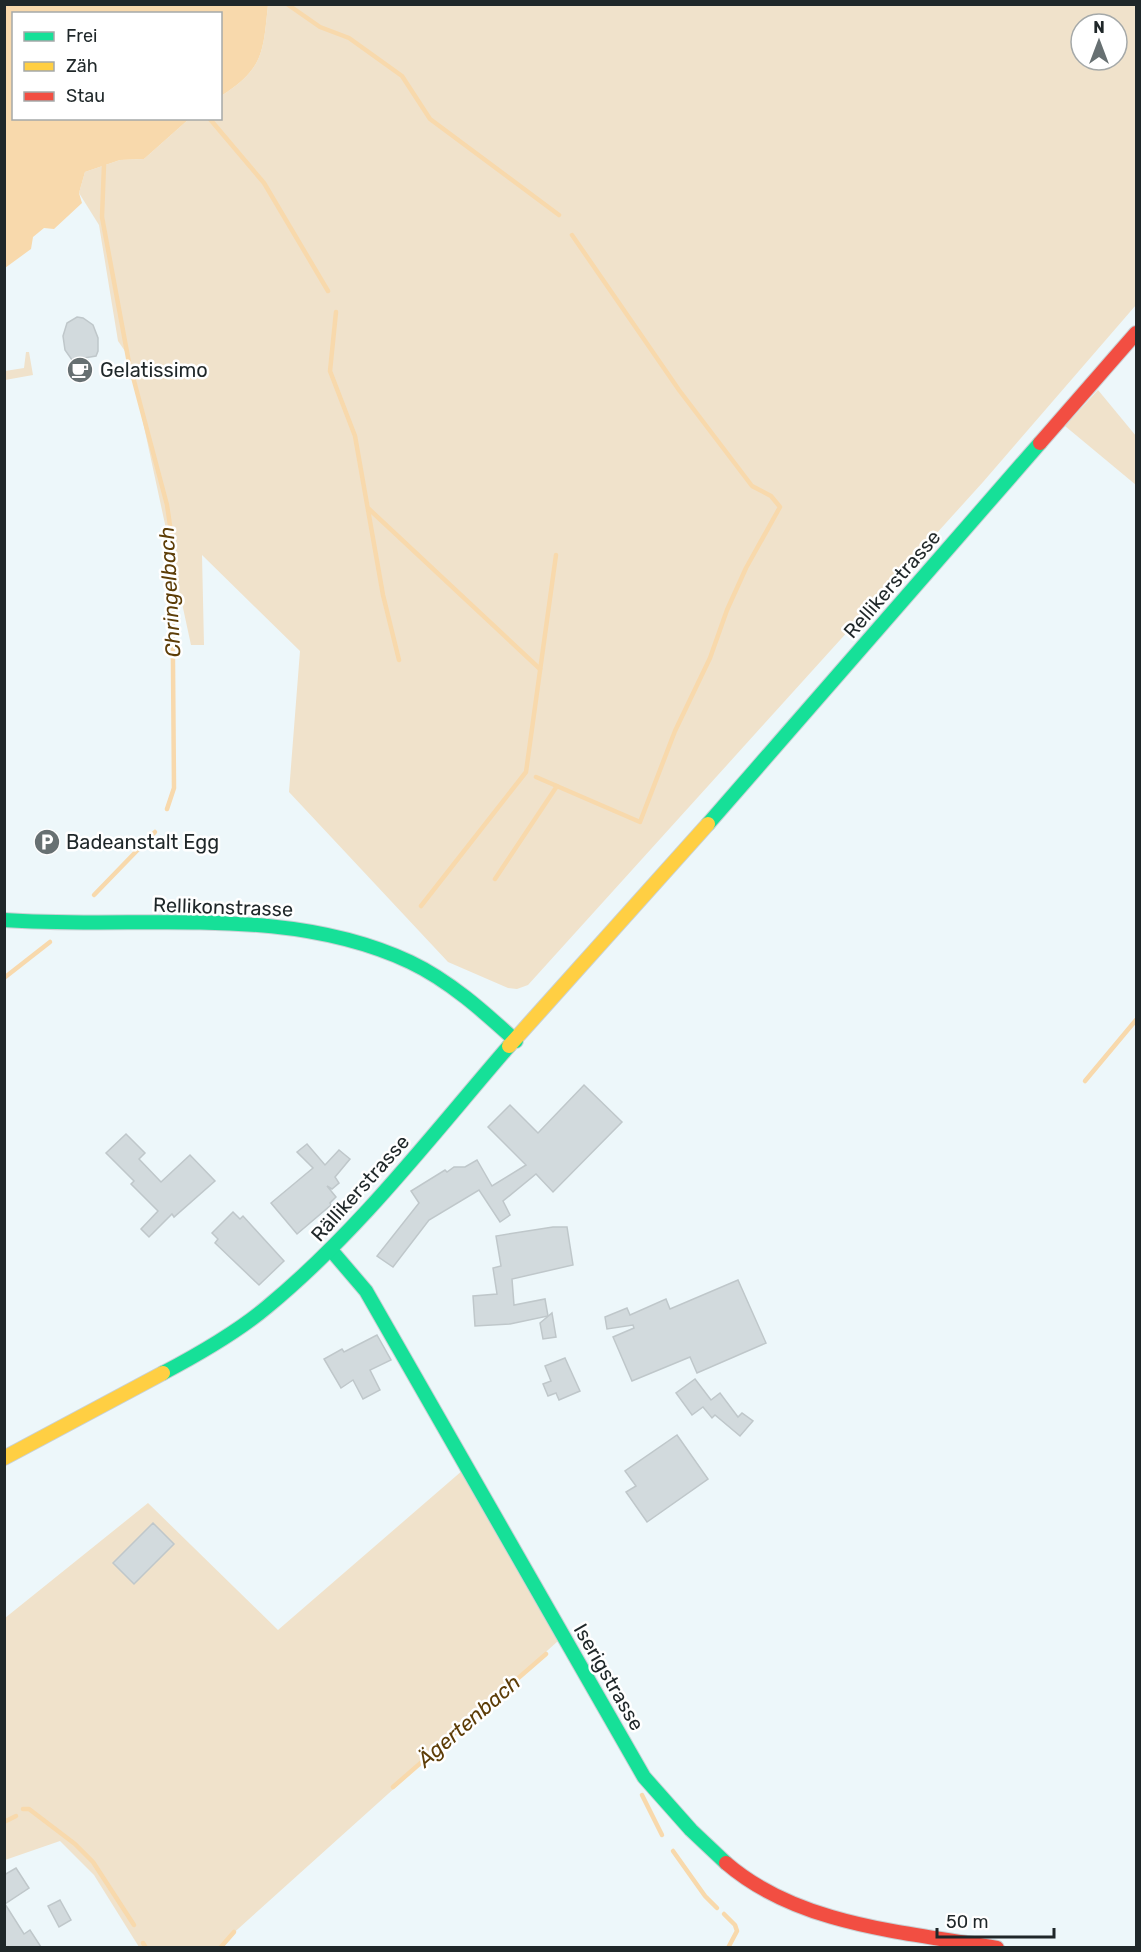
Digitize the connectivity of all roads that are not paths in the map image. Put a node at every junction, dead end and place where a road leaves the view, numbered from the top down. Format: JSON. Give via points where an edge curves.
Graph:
{"nodes":[{"id":1,"x":1137,"y":333,"type":"edge"},
{"id":2,"x":676,"y":860,"type":"joint"},
{"id":3,"x":4,"y":920,"type":"edge"},
{"id":4,"x":516,"y":1041,"type":"junction"},
{"id":5,"x":331,"y":1250,"type":"junction"},
{"id":6,"x":4,"y":1458,"type":"edge"},
{"id":7,"x":997,"y":1947,"type":"edge"}],
"edges":[{"from":1,"to":2,"type":"main road","name":"Rellikerstrasse"},
{"from":2,"to":4,"type":"main road","name":"Rällikerstrasse"},
{"from":3,"to":4,"type":"main road","name":"Rellikonstrasse","via":[[258,924],[329,934],[384,951],[437,977]]},
{"from":4,"to":5,"type":"main road","name":"Rällikerstrasse"},
{"from":5,"to":6,"type":"main road","name":"Rällikerstrasse","via":[[266,1308],[201,1353]]},
{"from":5,"to":7,"type":"main road","name":"Iserigstrasse","via":[[379,1313],[644,1777],[694,1834],[745,1877],[806,1908],[881,1928]]}]}
